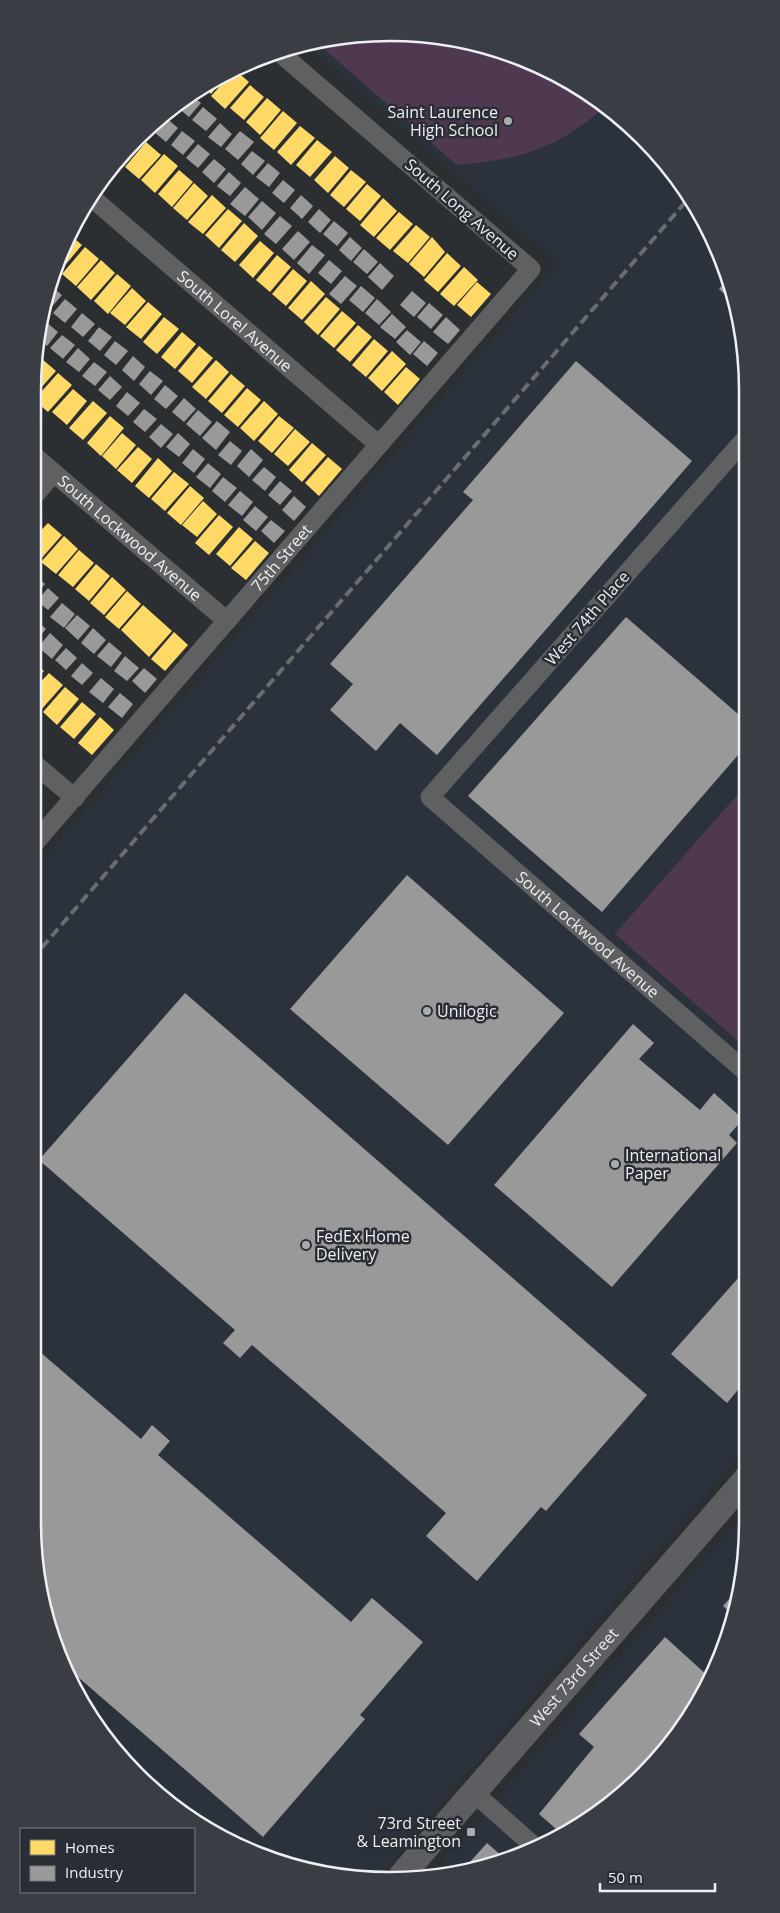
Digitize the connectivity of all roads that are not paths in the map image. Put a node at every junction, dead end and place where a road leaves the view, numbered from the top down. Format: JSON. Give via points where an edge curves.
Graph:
{"nodes":[{"id":1,"x":286,"y":58,"type":"edge"},
{"id":2,"x":97,"y":202,"type":"edge"},
{"id":3,"x":531,"y":269,"type":"joint"},
{"id":4,"x":379,"y":445,"type":"junction"},
{"id":5,"x":739,"y":446,"type":"edge"},
{"id":6,"x":41,"y":462,"type":"edge"},
{"id":7,"x":54,"y":473,"type":"junction"},
{"id":8,"x":41,"y":488,"type":"edge"},
{"id":9,"x":228,"y":621,"type":"junction"},
{"id":10,"x":41,"y":770,"type":"edge"},
{"id":11,"x":74,"y":798,"type":"junction"},
{"id":12,"x":430,"y":798,"type":"joint"},
{"id":13,"x":41,"y":836,"type":"edge"},
{"id":14,"x":739,"y":1066,"type":"edge"},
{"id":15,"x":739,"y":1487,"type":"edge"},
{"id":16,"x":474,"y":1793,"type":"junction"},
{"id":17,"x":530,"y":1842,"type":"edge"},
{"id":18,"x":406,"y":1871,"type":"edge"}],
"edges":[{"from":1,"to":3,"type":"street","name":"South Long Avenue"},
{"from":2,"to":4,"type":"street","name":"South Lorel Avenue"},
{"from":3,"to":4,"type":"street","name":"75th Street"},
{"from":4,"to":9,"type":"street","name":"75th Street"},
{"from":5,"to":12,"type":"street","name":"West 74th Place"},
{"from":6,"to":7,"type":"street","name":"South Lockwood Avenue"},
{"from":7,"to":8,"type":"street"},
{"from":7,"to":9,"type":"street","name":"South Lockwood Avenue"},
{"from":9,"to":11,"type":"street","name":"75th Street"},
{"from":10,"to":11,"type":"street"},
{"from":11,"to":13,"type":"street","name":"75th Street"},
{"from":12,"to":14,"type":"street","name":"South Lockwood Avenue"},
{"from":15,"to":16,"type":"street","name":"West 73rd Street"},
{"from":16,"to":17,"type":"street"},
{"from":16,"to":18,"type":"street","name":"West 73rd Street"}]}
